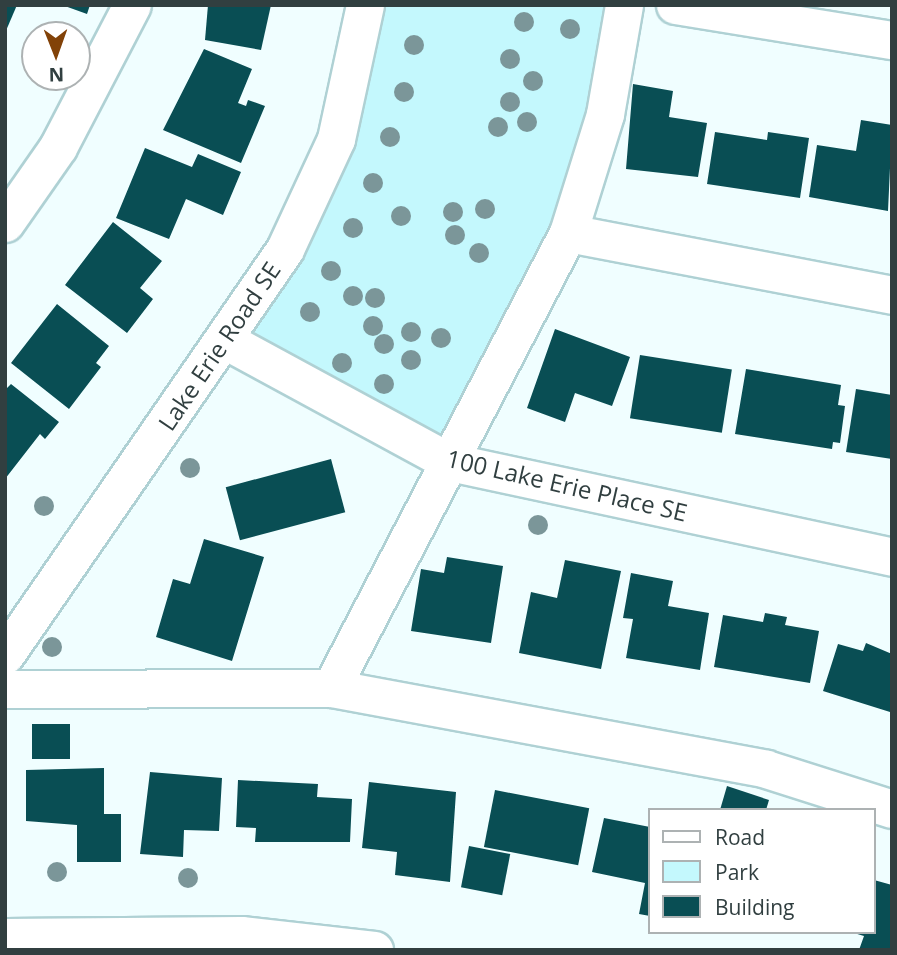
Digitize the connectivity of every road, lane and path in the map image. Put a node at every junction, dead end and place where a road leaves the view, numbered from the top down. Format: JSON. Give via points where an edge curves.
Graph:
{"nodes":[{"id":1,"x":132,"y":5,"type":"edge"},
{"id":2,"x":365,"y":5,"type":"edge"},
{"id":3,"x":624,"y":5,"type":"edge"},
{"id":4,"x":676,"y":5,"type":"edge"},
{"id":5,"x":892,"y":40,"type":"edge"},
{"id":6,"x":5,"y":223,"type":"edge"},
{"id":7,"x":568,"y":233,"type":"junction"},
{"id":8,"x":892,"y":295,"type":"edge"},
{"id":9,"x":225,"y":340,"type":"junction"},
{"id":10,"x":450,"y":462,"type":"junction"},
{"id":11,"x":892,"y":557,"type":"edge"},
{"id":12,"x":5,"y":655,"type":"edge"},
{"id":13,"x":331,"y":688,"type":"junction"},
{"id":14,"x":5,"y":690,"type":"edge"},
{"id":15,"x":892,"y":808,"type":"edge"},
{"id":16,"x":5,"y":937,"type":"edge"},
{"id":17,"x":374,"y":950,"type":"edge"}],
"edges":[{"from":1,"to":6,"type":"street","via":[[58,147]]},
{"from":2,"to":9,"type":"street","name":"Lake Erie Road SE","via":[[336,139],[285,248]]},
{"from":3,"to":7,"type":"street","via":[[605,114]]},
{"from":4,"to":5,"type":"street"},
{"from":7,"to":8,"type":"street"},
{"from":7,"to":10,"type":"street"},
{"from":9,"to":10,"type":"street","name":"100 Lake Erie Place SE"},
{"from":9,"to":12,"type":"street","name":"Lake Erie Road SE"},
{"from":10,"to":11,"type":"street","name":"100 Lake Erie Place SE"},
{"from":10,"to":13,"type":"street"},
{"from":13,"to":14,"type":"street"},
{"from":13,"to":15,"type":"street","via":[[766,769]]},
{"from":16,"to":17,"type":"street","via":[[241,935]]}]}
